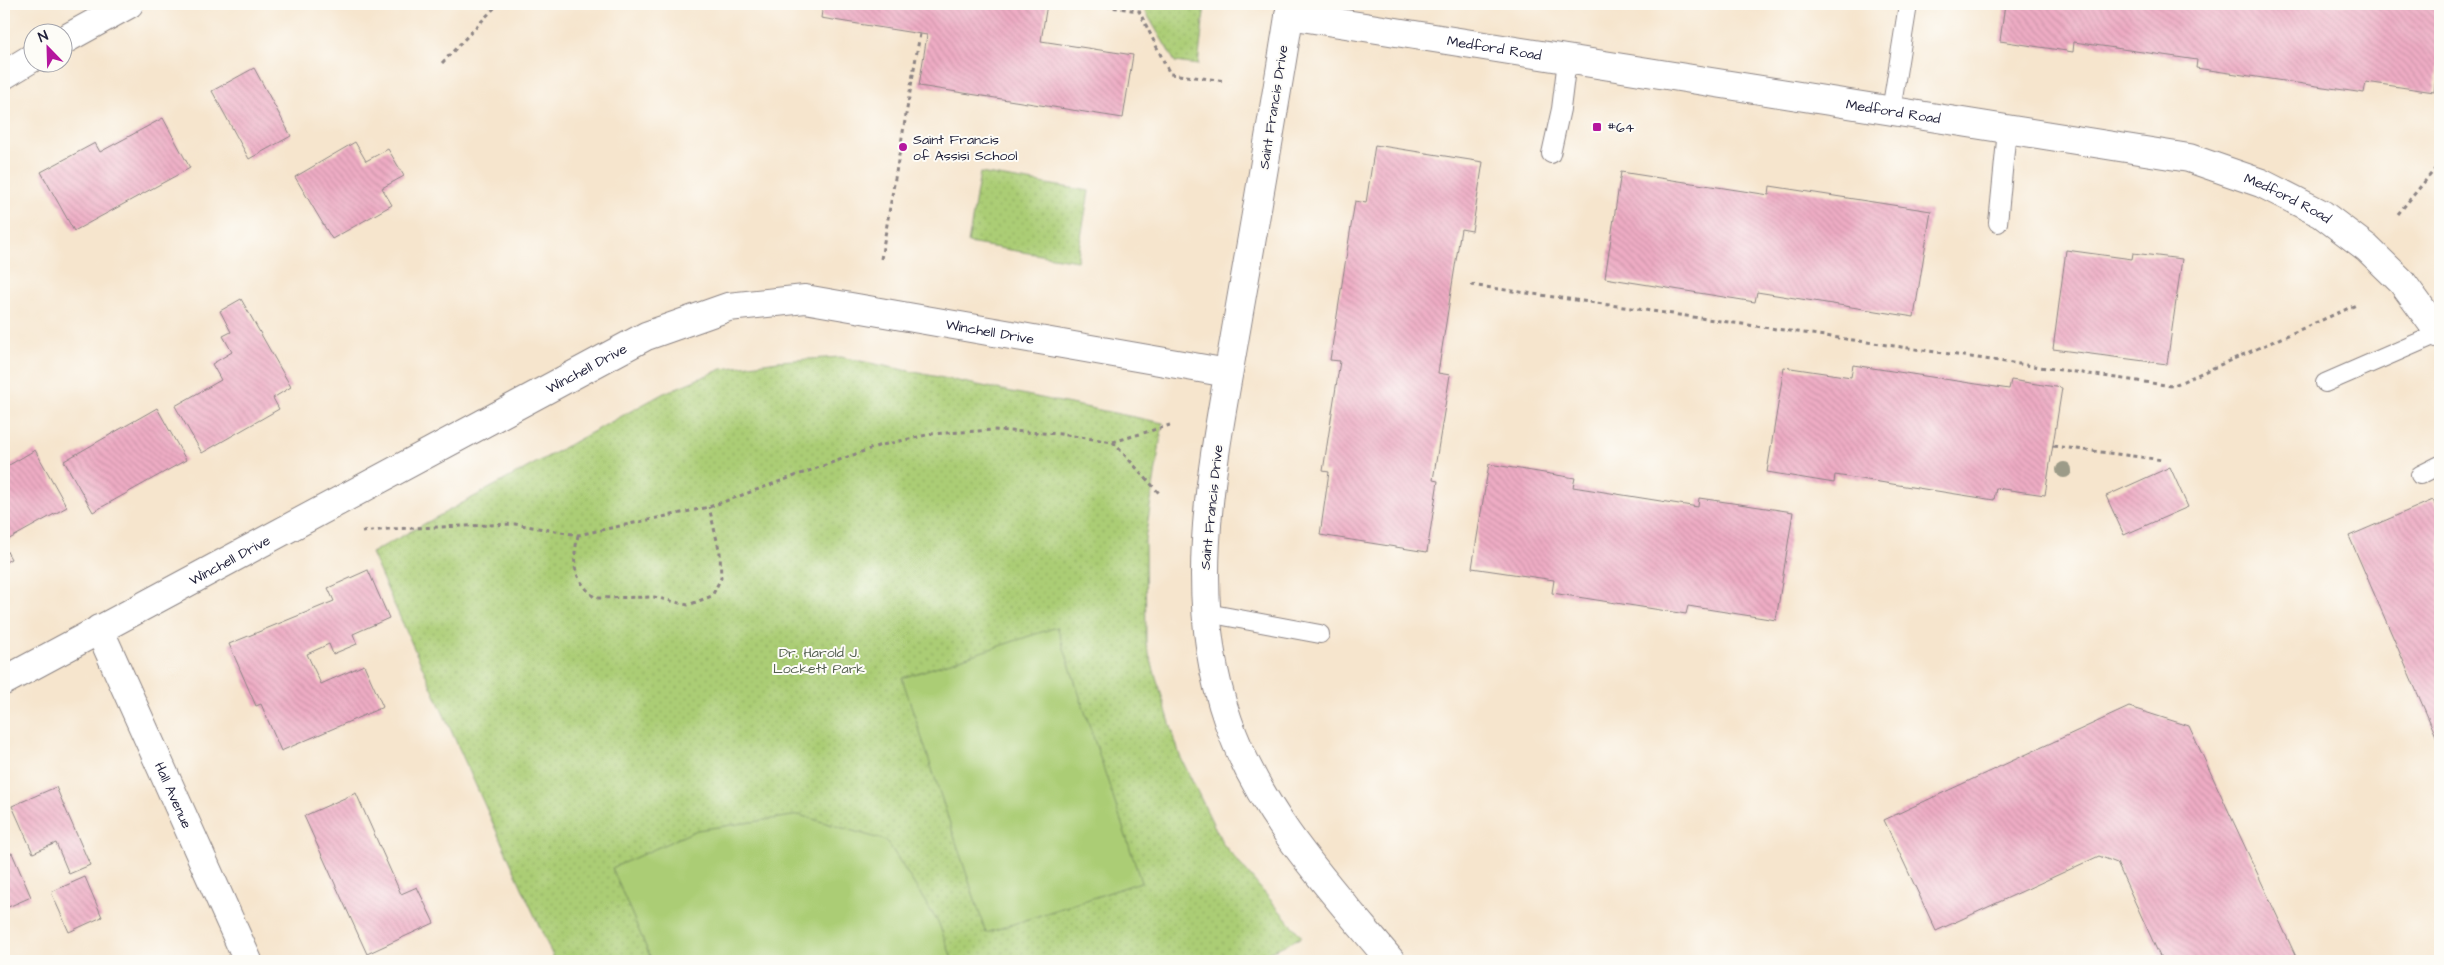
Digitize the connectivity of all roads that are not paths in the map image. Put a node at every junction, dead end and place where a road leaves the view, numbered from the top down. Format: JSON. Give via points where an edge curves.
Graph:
{"nodes":[{"id":1,"x":129,"y":4,"type":"edge"},
{"id":2,"x":1290,"y":10,"type":"edge"},
{"id":3,"x":1907,"y":11,"type":"dead end"},
{"id":4,"x":72,"y":35,"type":"edge"},
{"id":5,"x":1567,"y":60,"type":"junction"},
{"id":6,"x":22,"y":64,"type":"edge"},
{"id":7,"x":4,"y":75,"type":"edge"},
{"id":8,"x":1891,"y":111,"type":"junction"},
{"id":9,"x":2007,"y":130,"type":"junction"},
{"id":10,"x":1551,"y":154,"type":"dead end"},
{"id":11,"x":1998,"y":223,"type":"dead end"},
{"id":12,"x":2440,"y":334,"type":"edge"},
{"id":13,"x":1228,"y":373,"type":"junction"},
{"id":14,"x":2325,"y":383,"type":"dead end"},
{"id":15,"x":2440,"y":465,"type":"edge"},
{"id":16,"x":2420,"y":475,"type":"dead end"},
{"id":17,"x":1206,"y":613,"type":"junction"},
{"id":18,"x":99,"y":629,"type":"junction"},
{"id":19,"x":1320,"y":634,"type":"dead end"},
{"id":20,"x":4,"y":681,"type":"edge"},
{"id":21,"x":248,"y":961,"type":"edge"},
{"id":22,"x":1391,"y":961,"type":"edge"}],
"edges":[{"from":1,"to":4,"type":"street"},
{"from":2,"to":5,"type":"street","name":"Medford Road"},
{"from":2,"to":13,"type":"street","name":"Saint Francis Drive"},
{"from":3,"to":8,"type":"lane"},
{"from":5,"to":8,"type":"street","name":"Medford Road"},
{"from":5,"to":10,"type":"lane"},
{"from":6,"to":7,"type":"street"},
{"from":8,"to":9,"type":"street","name":"Medford Road"},
{"from":9,"to":11,"type":"lane"},
{"from":9,"to":12,"type":"street","name":"Medford Road","via":[[2189,158],[2261,183],[2322,214],[2367,248],[2402,282]]},
{"from":12,"to":14,"type":"lane"},
{"from":13,"to":17,"type":"street","name":"Saint Francis Drive","via":[[1206,526]]},
{"from":13,"to":18,"type":"street","name":"Winchell Drive","via":[[805,299],[728,307],[646,336]]},
{"from":15,"to":16,"type":"lane"},
{"from":17,"to":19,"type":"lane"},
{"from":17,"to":22,"type":"street","name":"Saint Francis Drive","via":[[1218,689],[1228,723],[1258,786],[1295,846]]},
{"from":18,"to":20,"type":"street","name":"Winchell Drive"},
{"from":18,"to":21,"type":"street","name":"Hall Avenue"}]}
